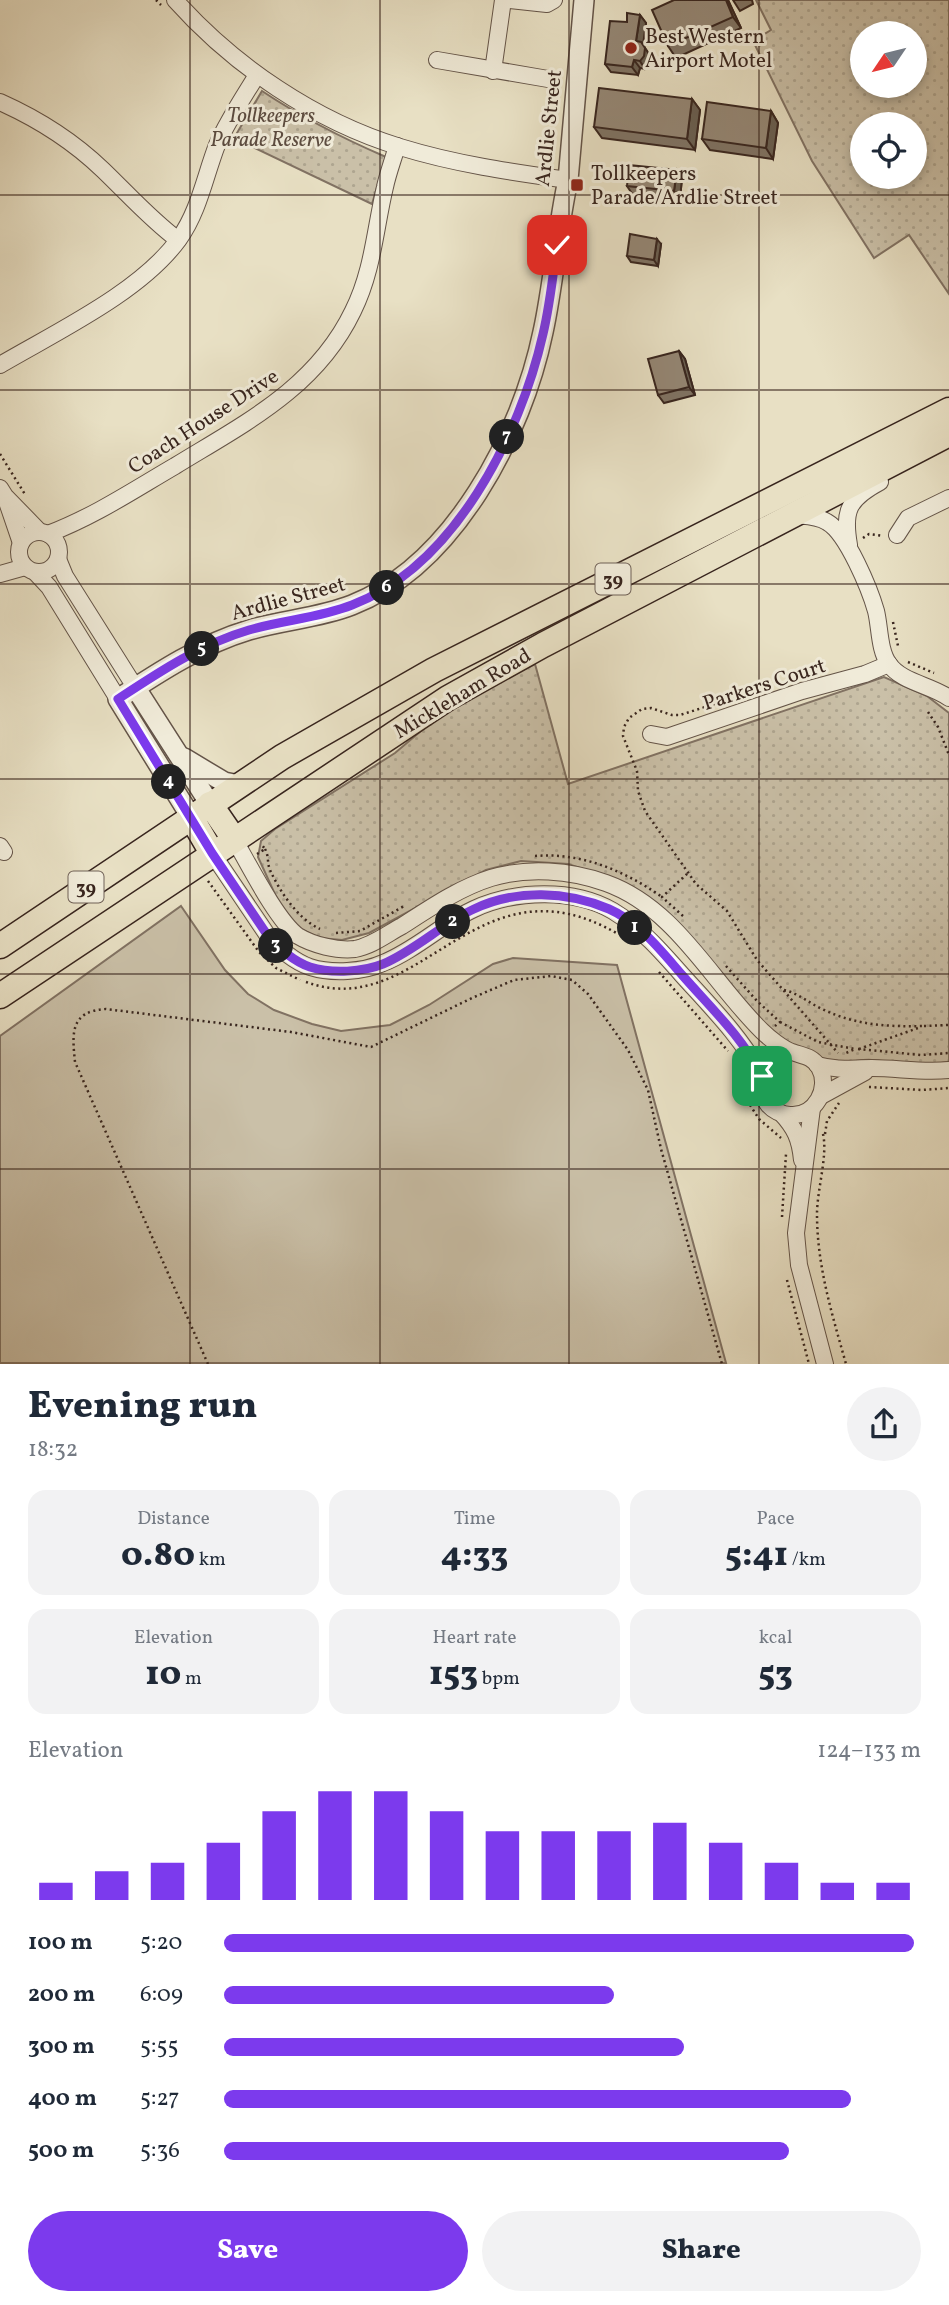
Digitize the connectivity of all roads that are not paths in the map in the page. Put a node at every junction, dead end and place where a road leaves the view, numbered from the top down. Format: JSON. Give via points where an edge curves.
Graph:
{"nodes":[{"id":1,"x":503,"y":0,"type":"edge"},
{"id":2,"x":510,"y":0,"type":"edge"},
{"id":3,"x":554,"y":0,"type":"edge"},
{"id":4,"x":584,"y":0,"type":"edge"},
{"id":5,"x":169,"y":4,"type":"edge"},
{"id":6,"x":437,"y":60,"type":"dead end"},
{"id":7,"x":493,"y":71,"type":"junction"},
{"id":8,"x":257,"y":75,"type":"junction"},
{"id":9,"x":548,"y":79,"type":"dead end"},
{"id":10,"x":0,"y":102,"type":"edge"},
{"id":11,"x":397,"y":146,"type":"junction"},
{"id":12,"x":568,"y":180,"type":"junction"},
{"id":13,"x":178,"y":240,"type":"junction"},
{"id":14,"x":0,"y":365,"type":"edge"},
{"id":15,"x":949,"y":410,"type":"edge"},
{"id":16,"x":949,"y":434,"type":"edge"},
{"id":17,"x":949,"y":446,"type":"edge"},
{"id":18,"x":3,"y":492,"type":"edge"},
{"id":19,"x":949,"y":498,"type":"edge"},
{"id":20,"x":794,"y":515,"type":"junction"},
{"id":21,"x":897,"y":535,"type":"road end"},
{"id":22,"x":51,"y":543,"type":"junction"},
{"id":23,"x":856,"y":549,"type":"junction"},
{"id":24,"x":25,"y":558,"type":"junction"},
{"id":25,"x":0,"y":569,"type":"edge"},
{"id":26,"x":0,"y":574,"type":"edge"},
{"id":27,"x":897,"y":658,"type":"junction"},
{"id":28,"x":135,"y":687,"type":"junction"},
{"id":29,"x":949,"y":698,"type":"edge"},
{"id":30,"x":118,"y":699,"type":"junction"},
{"id":31,"x":651,"y":734,"type":"dead end"},
{"id":32,"x":178,"y":753,"type":"junction"},
{"id":33,"x":239,"y":785,"type":"junction"},
{"id":34,"x":200,"y":811,"type":"junction"},
{"id":35,"x":234,"y":839,"type":"junction"},
{"id":36,"x":212,"y":853,"type":"junction"},
{"id":37,"x":0,"y":946,"type":"edge"},
{"id":38,"x":0,"y":996,"type":"edge"},
{"id":39,"x":791,"y":1052,"type":"junction"},
{"id":40,"x":817,"y":1065,"type":"junction"},
{"id":41,"x":949,"y":1070,"type":"edge"},
{"id":42,"x":843,"y":1071,"type":"junction"},
{"id":43,"x":762,"y":1076,"type":"junction"},
{"id":44,"x":817,"y":1102,"type":"junction"},
{"id":45,"x":781,"y":1113,"type":"junction"},
{"id":46,"x":804,"y":1135,"type":"junction"},
{"id":47,"x":825,"y":1363,"type":"edge"}],
"edges":[{"from":1,"to":7,"type":"street"},
{"from":2,"to":3,"type":"street","via":[[547,4]]},
{"from":4,"to":12,"type":"street","name":"Ardlie Street"},
{"from":5,"to":8,"type":"street"},
{"from":6,"to":7,"type":"street"},
{"from":7,"to":9,"type":"street"},
{"from":8,"to":11,"type":"street","via":[[340,122]]},
{"from":8,"to":13,"type":"street","via":[[218,143],[199,200]]},
{"from":10,"to":13,"type":"street","via":[[78,147]]},
{"from":11,"to":12,"type":"street","via":[[482,168]]},
{"from":11,"to":22,"type":"street","name":"Coach House Drive","via":[[367,279],[342,331],[317,365],[269,408]]},
{"from":12,"to":28,"type":"street","name":"Ardlie Street","via":[[543,334],[530,379],[491,468],[445,536],[406,574],[369,598],[334,612],[223,639]]},
{"from":13,"to":14,"type":"street","via":[[118,295]]},
{"from":15,"to":33,"type":"main road","name":"Mickleham Road","number":"39","via":[[434,670],[354,713]]},
{"from":16,"to":20,"type":"main road","name":"Mickleham Road","number":"39"},
{"from":17,"to":23,"type":"street","via":[[872,486],[850,505],[846,525]]},
{"from":18,"to":22,"type":"street"},
{"from":18,"to":24,"type":"street"},
{"from":19,"to":21,"type":"street","via":[[908,518]]},
{"from":20,"to":23,"type":"street","via":[[829,523]]},
{"from":20,"to":35,"type":"main road","name":"Mickleham Road","number":"39","via":[[448,698]]},
{"from":22,"to":24,"type":"street","via":[[29,535]]},
{"from":22,"to":24,"type":"street","via":[[49,570]]},
{"from":22,"to":28,"type":"street","via":[[65,576]]},
{"from":23,"to":27,"type":"street","via":[[876,610],[885,658]]},
{"from":24,"to":25,"type":"street"},
{"from":24,"to":26,"type":"street"},
{"from":24,"to":30,"type":"street","via":[[49,587]]},
{"from":27,"to":29,"type":"street","via":[[900,674]]},
{"from":27,"to":31,"type":"street","name":"Parkers Court","via":[[865,674],[667,737]]},
{"from":28,"to":30,"type":"street","name":"Ardlie Street"},
{"from":28,"to":32,"type":"street"},
{"from":30,"to":34,"type":"street"},
{"from":32,"to":33,"type":"street","via":[[224,782]]},
{"from":32,"to":34,"type":"street"},
{"from":33,"to":34,"type":"main road","name":"Mickleham Road","number":"39"},
{"from":34,"to":35,"type":"main road"},
{"from":34,"to":36,"type":"main road"},
{"from":34,"to":37,"type":"main road","name":"Mickleham Road","number":"39"},
{"from":35,"to":36,"type":"main road","name":"Mickleham Road","number":"39"},
{"from":35,"to":39,"type":"street","via":[[282,919],[298,935],[333,948],[355,949],[373,943],[460,891],[492,878],[527,872],[566,873],[606,883],[653,909],[763,1032]]},
{"from":36,"to":38,"type":"main road","name":"Mickleham Road","number":"39"},
{"from":36,"to":43,"type":"street","via":[[268,936],[309,967],[350,971],[383,964],[475,909],[505,899],[541,894],[577,898],[611,910],[660,949],[747,1048]]},
{"from":39,"to":40,"type":"street"},
{"from":39,"to":43,"type":"street","via":[[774,1058]]},
{"from":40,"to":42,"type":"street"},
{"from":40,"to":44,"type":"street","via":[[824,1085]]},
{"from":41,"to":42,"type":"street"},
{"from":42,"to":44,"type":"street"},
{"from":43,"to":45,"type":"street","via":[[765,1099]]},
{"from":44,"to":45,"type":"street","via":[[803,1113]]},
{"from":44,"to":46,"type":"street"},
{"from":45,"to":46,"type":"street"},
{"from":46,"to":47,"type":"street","via":[[796,1233],[799,1265]]}]}
